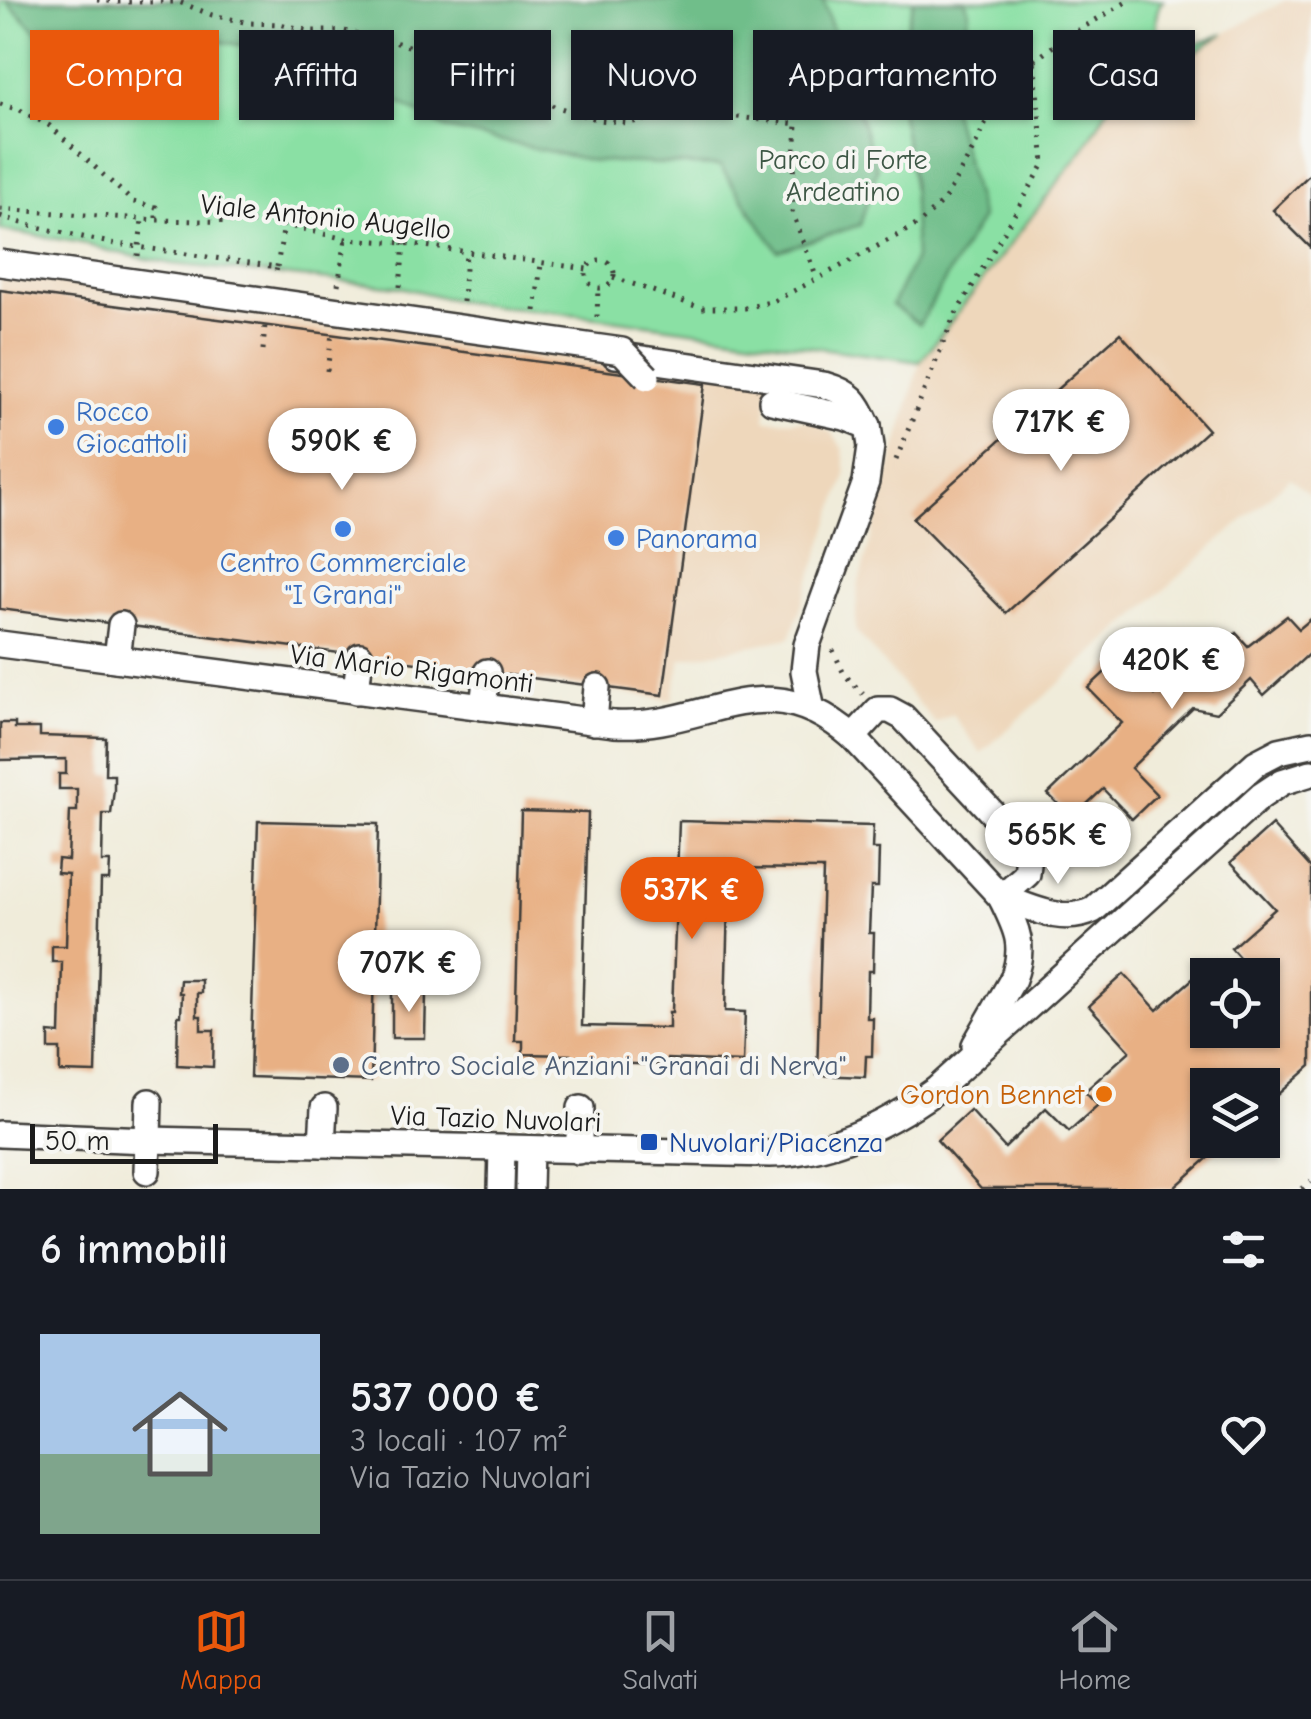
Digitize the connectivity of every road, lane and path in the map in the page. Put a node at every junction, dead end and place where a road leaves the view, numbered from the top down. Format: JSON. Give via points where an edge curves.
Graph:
{"nodes":[{"id":1,"x":98,"y":0,"type":"edge"},
{"id":2,"x":1130,"y":0,"type":"edge"},
{"id":3,"x":1034,"y":60,"type":"junction"},
{"id":4,"x":0,"y":104,"type":"edge"},
{"id":5,"x":0,"y":213,"type":"edge"},
{"id":6,"x":142,"y":220,"type":"junction"},
{"id":7,"x":156,"y":220,"type":"junction"},
{"id":8,"x":284,"y":226,"type":"junction"},
{"id":9,"x":346,"y":239,"type":"junction"},
{"id":10,"x":110,"y":243,"type":"junction"},
{"id":11,"x":404,"y":243,"type":"junction"},
{"id":12,"x":109,"y":251,"type":"dead end"},
{"id":13,"x":466,"y":251,"type":"junction"},
{"id":14,"x":138,"y":252,"type":"junction"},
{"id":15,"x":174,"y":254,"type":"junction"},
{"id":16,"x":172,"y":264,"type":"dead end"},
{"id":17,"x":541,"y":264,"type":"junction"},
{"id":18,"x":0,"y":265,"type":"edge"},
{"id":19,"x":277,"y":267,"type":"junction"},
{"id":20,"x":587,"y":270,"type":"junction"},
{"id":21,"x":614,"y":277,"type":"junction"},
{"id":22,"x":274,"y":280,"type":"dead end"},
{"id":23,"x":817,"y":280,"type":"junction"},
{"id":24,"x":400,"y":288,"type":"dead end"},
{"id":25,"x":598,"y":288,"type":"junction"},
{"id":26,"x":338,"y":292,"type":"dead end"},
{"id":27,"x":463,"y":302,"type":"dead end"},
{"id":28,"x":535,"y":311,"type":"dead end"},
{"id":29,"x":597,"y":317,"type":"dead end"},
{"id":30,"x":265,"y":325,"type":"dead end"},
{"id":31,"x":332,"y":334,"type":"dead end"},
{"id":32,"x":263,"y":350,"type":"dead end"},
{"id":33,"x":327,"y":371,"type":"dead end"},
{"id":34,"x":647,"y":376,"type":"dead end"},
{"id":35,"x":772,"y":401,"type":"dead end"},
{"id":36,"x":868,"y":426,"type":"junction"},
{"id":37,"x":894,"y":466,"type":"dead end"},
{"id":38,"x":121,"y":625,"type":"dead end"},
{"id":39,"x":0,"y":644,"type":"edge"},
{"id":40,"x":833,"y":646,"type":"dead end"},
{"id":41,"x":360,"y":656,"type":"dead end"},
{"id":42,"x":117,"y":660,"type":"junction"},
{"id":43,"x":487,"y":672,"type":"dead end"},
{"id":44,"x":597,"y":686,"type":"dead end"},
{"id":45,"x":356,"y":691,"type":"junction"},
{"id":46,"x":483,"y":707,"type":"junction"},
{"id":47,"x":812,"y":710,"type":"junction"},
{"id":48,"x":878,"y":710,"type":"junction"},
{"id":49,"x":594,"y":722,"type":"junction"},
{"id":50,"x":852,"y":737,"type":"junction"},
{"id":51,"x":1311,"y":744,"type":"edge"},
{"id":52,"x":1311,"y":773,"type":"edge"},
{"id":53,"x":1001,"y":897,"type":"junction"},
{"id":54,"x":1127,"y":899,"type":"junction"},
{"id":55,"x":966,"y":1063,"type":"junction"},
{"id":56,"x":149,"y":1102,"type":"dead end"},
{"id":57,"x":324,"y":1108,"type":"dead end"},
{"id":58,"x":580,"y":1108,"type":"dead end"},
{"id":59,"x":0,"y":1134,"type":"edge"},
{"id":60,"x":148,"y":1140,"type":"junction"},
{"id":61,"x":322,"y":1144,"type":"junction"},
{"id":62,"x":502,"y":1149,"type":"junction"},
{"id":63,"x":530,"y":1150,"type":"junction"},
{"id":64,"x":578,"y":1151,"type":"junction"},
{"id":65,"x":146,"y":1171,"type":"dead end"},
{"id":66,"x":1311,"y":1182,"type":"edge"},
{"id":67,"x":500,"y":1189,"type":"edge"},
{"id":68,"x":528,"y":1189,"type":"edge"},
{"id":69,"x":1302,"y":1189,"type":"edge"}],
"edges":[{"from":1,"to":23,"type":"path","via":[[179,2],[248,23],[387,40],[599,120],[704,113],[797,124],[792,211]]},
{"from":2,"to":3,"type":"path","name":"Viale Antonio Augello"},
{"from":3,"to":23,"type":"path","name":"Viale Antonio Augello","via":[[1003,84],[945,199],[920,224]]},
{"from":3,"to":37,"type":"path","via":[[1044,164],[953,319]]},
{"from":4,"to":7,"type":"path","via":[[50,126],[134,202],[156,207]]},
{"from":5,"to":6,"type":"path","name":"Viale Antonio Augello"},
{"from":5,"to":10,"type":"path"},
{"from":6,"to":7,"type":"path","name":"Viale Antonio Augello"},
{"from":6,"to":14,"type":"path"},
{"from":7,"to":8,"type":"path","name":"Viale Antonio Augello"},
{"from":8,"to":9,"type":"path","name":"Viale Antonio Augello"},
{"from":8,"to":19,"type":"path"},
{"from":9,"to":11,"type":"path","name":"Viale Antonio Augello"},
{"from":9,"to":26,"type":"path"},
{"from":10,"to":12,"type":"path"},
{"from":10,"to":14,"type":"path"},
{"from":11,"to":13,"type":"path","name":"Viale Antonio Augello"},
{"from":11,"to":24,"type":"path"},
{"from":13,"to":17,"type":"path","name":"Viale Antonio Augello"},
{"from":13,"to":27,"type":"path"},
{"from":14,"to":15,"type":"path"},
{"from":15,"to":16,"type":"path"},
{"from":15,"to":19,"type":"path"},
{"from":17,"to":20,"type":"path","name":"Viale Antonio Augello"},
{"from":17,"to":28,"type":"path"},
{"from":18,"to":34,"type":"street","bridge":true,"via":[[622,350]]},
{"from":18,"to":36,"type":"street","via":[[824,385],[850,395]]},
{"from":19,"to":22,"type":"path"},
{"from":20,"to":21,"type":"path","name":"Viale Antonio Augello","via":[[602,260]]},
{"from":20,"to":25,"type":"path"},
{"from":21,"to":23,"type":"path","name":"Viale Antonio Augello","via":[[701,308],[746,308]]},
{"from":21,"to":25,"type":"path"},
{"from":25,"to":29,"type":"path"},
{"from":30,"to":32,"type":"path"},
{"from":31,"to":33,"type":"path"},
{"from":35,"to":36,"type":"street"},
{"from":36,"to":47,"type":"street","via":[[866,482],[807,645]]},
{"from":38,"to":42,"type":"street"},
{"from":39,"to":42,"type":"street","name":"Via Mario Rigamonti"},
{"from":40,"to":48,"type":"path","via":[[844,674]]},
{"from":41,"to":45,"type":"street"},
{"from":42,"to":45,"type":"street","name":"Via Mario Rigamonti"},
{"from":43,"to":46,"type":"street"},
{"from":44,"to":49,"type":"street"},
{"from":45,"to":46,"type":"street","name":"Via Mario Rigamonti"},
{"from":46,"to":49,"type":"street","name":"Via Mario Rigamonti"},
{"from":47,"to":49,"type":"street","name":"Via Mario Rigamonti","via":[[759,699],[651,724]]},
{"from":47,"to":50,"type":"street","name":"Via Mario Rigamonti"},
{"from":48,"to":50,"type":"street"},
{"from":48,"to":53,"type":"street","via":[[903,717],[1025,848],[1026,874]]},
{"from":50,"to":53,"type":"street","name":"Via Mario Rigamonti"},
{"from":51,"to":54,"type":"street","name":"Via Tazio Nuvolari","via":[[1279,752],[1236,779]]},
{"from":52,"to":54,"type":"street","name":"Via Tazio Nuvolari","via":[[1261,796]]},
{"from":53,"to":54,"type":"street","name":"Via Tazio Nuvolari","via":[[1073,917]]},
{"from":53,"to":55,"type":"street","name":"Via Tazio Nuvolari","via":[[1017,929],[1018,968]]},
{"from":54,"to":55,"type":"street","name":"Via Tazio Nuvolari"},
{"from":55,"to":64,"type":"street","name":"Via Tazio Nuvolari","via":[[910,1108],[814,1150]]},
{"from":56,"to":60,"type":"street"},
{"from":57,"to":61,"type":"street"},
{"from":58,"to":64,"type":"street"},
{"from":59,"to":60,"type":"street","name":"Via Tazio Nuvolari"},
{"from":60,"to":61,"type":"street","name":"Via Tazio Nuvolari"},
{"from":60,"to":65,"type":"street"},
{"from":61,"to":62,"type":"street","name":"Via Tazio Nuvolari"},
{"from":62,"to":63,"type":"street","name":"Via Tazio Nuvolari"},
{"from":62,"to":67,"type":"street"},
{"from":63,"to":64,"type":"street","name":"Via Tazio Nuvolari"},
{"from":63,"to":68,"type":"street"},
{"from":66,"to":69,"type":"path"}]}
